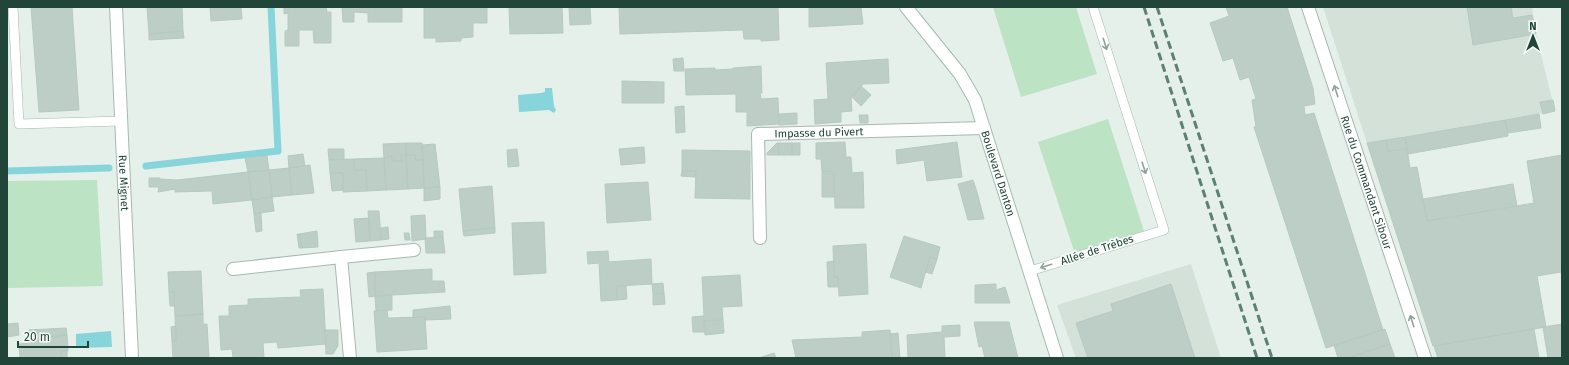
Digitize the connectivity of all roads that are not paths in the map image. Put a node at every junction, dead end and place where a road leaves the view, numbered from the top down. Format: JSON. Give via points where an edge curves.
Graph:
{"nodes":[{"id":1,"x":12,"y":7,"type":"edge"},
{"id":2,"x":116,"y":7,"type":"edge"},
{"id":3,"x":906,"y":7,"type":"edge"},
{"id":4,"x":1093,"y":7,"type":"edge"},
{"id":5,"x":1308,"y":7,"type":"edge"},
{"id":6,"x":121,"y":121,"type":"junction"},
{"id":7,"x":984,"y":128,"type":"junction"},
{"id":8,"x":760,"y":238,"type":"dead end"},
{"id":9,"x":414,"y":250,"type":"dead end"},
{"id":10,"x":341,"y":257,"type":"junction"},
{"id":11,"x":233,"y":269,"type":"dead end"},
{"id":12,"x":1030,"y":271,"type":"junction"},
{"id":13,"x":132,"y":358,"type":"edge"},
{"id":14,"x":350,"y":358,"type":"edge"},
{"id":15,"x":1057,"y":358,"type":"edge"},
{"id":16,"x":1425,"y":358,"type":"edge"}],
"edges":[{"from":1,"to":6,"type":"lane","via":[[19,124]]},
{"from":2,"to":6,"type":"street","name":"Rue Mignet"},
{"from":3,"to":7,"type":"street","name":"Boulevard Danton","via":[[960,74],[975,100]]},
{"from":4,"to":12,"type":"lane","name":"Allée de Trèbes","one_way":true,"via":[[1164,230]]},
{"from":16,"to":5,"type":"street","name":"Rue du Commandant Sibour","one_way":true},
{"from":6,"to":13,"type":"street","name":"Rue Mignet"},
{"from":7,"to":8,"type":"street","name":"Impasse du Pivert","via":[[758,134]]},
{"from":7,"to":12,"type":"street","name":"Boulevard Danton"},
{"from":9,"to":10,"type":"street"},
{"from":10,"to":11,"type":"street"},
{"from":10,"to":14,"type":"street"},
{"from":12,"to":15,"type":"street","name":"Boulevard Danton"}]}
